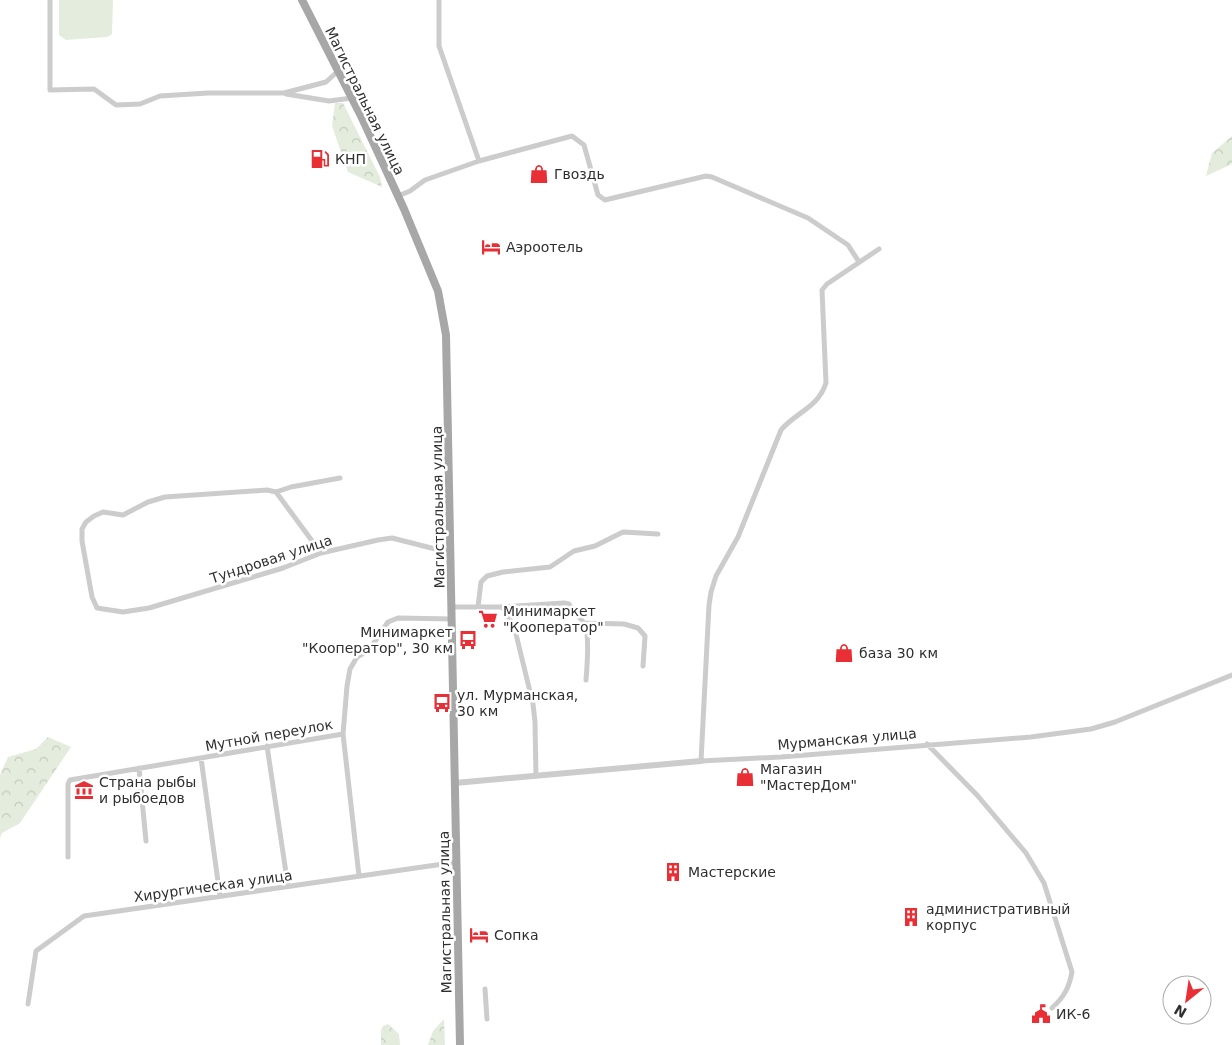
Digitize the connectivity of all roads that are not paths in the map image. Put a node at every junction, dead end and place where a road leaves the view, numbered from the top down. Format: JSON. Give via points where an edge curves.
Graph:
{"nodes":[{"id":1,"x":50,"y":0,"type":"edge"},
{"id":2,"x":302,"y":0,"type":"edge"},
{"id":3,"x":439,"y":0,"type":"edge"},
{"id":4,"x":338,"y":71,"type":"junction"},
{"id":5,"x":284,"y":93,"type":"junction"},
{"id":6,"x":352,"y":98,"type":"junction"},
{"id":7,"x":479,"y":161,"type":"junction"},
{"id":8,"x":398,"y":196,"type":"junction"},
{"id":9,"x":879,"y":249,"type":"dead end"},
{"id":10,"x":860,"y":262,"type":"junction"},
{"id":11,"x":340,"y":478,"type":"dead end"},
{"id":12,"x":276,"y":492,"type":"junction"},
{"id":13,"x":658,"y":534,"type":"dead end"},
{"id":14,"x":321,"y":553,"type":"junction"},
{"id":15,"x":451,"y":553,"type":"junction"},
{"id":16,"x":452,"y":607,"type":"junction"},
{"id":17,"x":478,"y":607,"type":"junction"},
{"id":18,"x":502,"y":607,"type":"junction"},
{"id":19,"x":452,"y":619,"type":"junction"},
{"id":20,"x":584,"y":623,"type":"junction"},
{"id":21,"x":642,"y":666,"type":"dead end"},
{"id":22,"x":1232,"y":674,"type":"edge"},
{"id":23,"x":586,"y":680,"type":"dead end"},
{"id":24,"x":343,"y":734,"type":"junction"},
{"id":25,"x":927,"y":744,"type":"junction"},
{"id":26,"x":267,"y":746,"type":"junction"},
{"id":27,"x":201,"y":758,"type":"junction"},
{"id":28,"x":701,"y":761,"type":"junction"},
{"id":29,"x":139,"y":768,"type":"junction"},
{"id":30,"x":536,"y":776,"type":"junction"},
{"id":31,"x":455,"y":783,"type":"junction"},
{"id":32,"x":146,"y":841,"type":"dead end"},
{"id":33,"x":68,"y":857,"type":"dead end"},
{"id":34,"x":457,"y":862,"type":"junction"},
{"id":35,"x":359,"y":876,"type":"junction"},
{"id":36,"x":288,"y":886,"type":"junction"},
{"id":37,"x":220,"y":896,"type":"junction"},
{"id":38,"x":485,"y":989,"type":"dead end"},
{"id":39,"x":28,"y":1004,"type":"dead end"},
{"id":40,"x":1052,"y":1008,"type":"dead end"},
{"id":41,"x":487,"y":1019,"type":"dead end"},
{"id":42,"x":460,"y":1045,"type":"edge"}],
"edges":[{"from":1,"to":5,"type":"street","via":[[50,90],[94,89],[116,105],[140,104],[160,96]]},
{"from":2,"to":4,"type":"main road","name":"Магистральная улица"},
{"from":3,"to":7,"type":"street","via":[[439,46]]},
{"from":4,"to":5,"type":"street","via":[[326,82]]},
{"from":4,"to":6,"type":"main road","name":"Магистральная улица"},
{"from":5,"to":6,"type":"street","via":[[329,101]]},
{"from":6,"to":8,"type":"main road","name":"Магистральная улица"},
{"from":7,"to":8,"type":"street","via":[[425,180]]},
{"from":7,"to":10,"type":"street","via":[[572,136],[584,145],[601,198],[712,176],[808,218],[848,245]]},
{"from":8,"to":15,"type":"main road","name":"Магистральная улица","via":[[438,291],[446,335]]},
{"from":9,"to":10,"type":"street"},
{"from":10,"to":28,"type":"street","via":[[822,290],[826,383],[816,402],[781,430],[738,536],[716,576],[709,606]]},
{"from":11,"to":12,"type":"street"},
{"from":12,"to":14,"type":"street"},
{"from":12,"to":14,"type":"street","name":"Тундровая улица","via":[[165,497],[123,515],[103,512],[94,516],[82,529],[82,541],[92,598],[97,608],[123,612],[148,608],[283,568]]},
{"from":13,"to":17,"type":"street","via":[[623,532],[574,552],[550,567],[487,576],[481,582]]},
{"from":14,"to":15,"type":"street","name":"Тундровая улица","via":[[392,538]]},
{"from":15,"to":16,"type":"main road","name":"Магистральная улица"},
{"from":16,"to":17,"type":"street"},
{"from":16,"to":19,"type":"main road","name":"Магистральная улица"},
{"from":17,"to":18,"type":"street"},
{"from":18,"to":20,"type":"street","via":[[564,603],[569,604]]},
{"from":18,"to":30,"type":"street","via":[[514,626],[533,704]]},
{"from":19,"to":24,"type":"street","name":"Мутной переулок","via":[[398,618],[388,622],[369,650],[357,657],[350,669]]},
{"from":19,"to":31,"type":"main road","name":"Магистральная улица"},
{"from":20,"to":21,"type":"street","via":[[624,624],[638,628],[645,636]]},
{"from":20,"to":23,"type":"street"},
{"from":22,"to":25,"type":"street","name":"Мурманская улица","via":[[1115,722],[1090,729],[1031,737]]},
{"from":24,"to":26,"type":"street","name":"Мутной переулок"},
{"from":24,"to":35,"type":"street"},
{"from":25,"to":28,"type":"street","name":"Мурманская улица"},
{"from":25,"to":40,"type":"street","via":[[983,802],[1026,854],[1044,883],[1072,972],[1070,986]]},
{"from":26,"to":27,"type":"street","name":"Мутной переулок"},
{"from":26,"to":36,"type":"street"},
{"from":27,"to":29,"type":"street","name":"Мутной переулок"},
{"from":27,"to":37,"type":"street"},
{"from":28,"to":30,"type":"street","name":"Мурманская улица"},
{"from":29,"to":32,"type":"street"},
{"from":29,"to":33,"type":"street","name":"Мутной переулок","via":[[70,780]]},
{"from":30,"to":31,"type":"street","name":"Мурманская улица"},
{"from":31,"to":34,"type":"main road","name":"Магистральная улица"},
{"from":34,"to":35,"type":"street","name":"Хирургическая улица"},
{"from":34,"to":42,"type":"main road","name":"Магистральная улица"},
{"from":35,"to":36,"type":"street","name":"Хирургическая улица"},
{"from":36,"to":37,"type":"street","name":"Хирургическая улица"},
{"from":37,"to":39,"type":"street","name":"Хирургическая улица","via":[[84,916],[36,951]]},
{"from":38,"to":41,"type":"street"}]}
